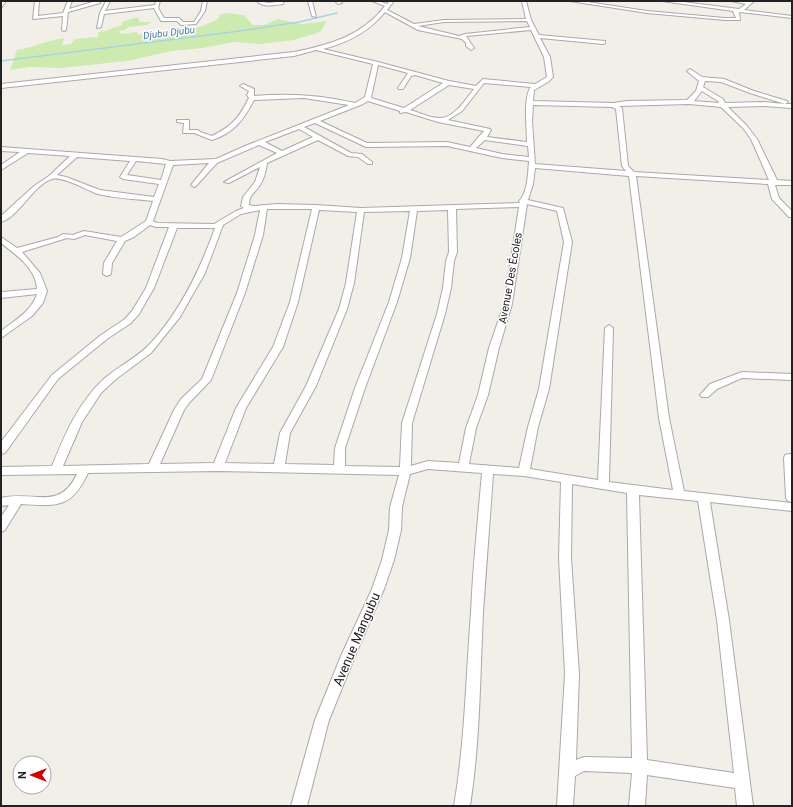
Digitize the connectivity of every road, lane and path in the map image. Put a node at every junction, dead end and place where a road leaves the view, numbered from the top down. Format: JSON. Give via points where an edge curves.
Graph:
{"nodes":[{"id":1,"x":4,"y":1,"type":"edge"},
{"id":2,"x":37,"y":1,"type":"edge"},
{"id":3,"x":70,"y":1,"type":"edge"},
{"id":4,"x":98,"y":1,"type":"edge"},
{"id":5,"x":108,"y":1,"type":"edge"},
{"id":6,"x":205,"y":1,"type":"edge"},
{"id":7,"x":259,"y":1,"type":"edge"},
{"id":8,"x":282,"y":1,"type":"edge"},
{"id":9,"x":310,"y":1,"type":"edge"},
{"id":10,"x":374,"y":1,"type":"edge"},
{"id":11,"x":392,"y":1,"type":"edge"},
{"id":12,"x":524,"y":1,"type":"edge"},
{"id":13,"x":572,"y":1,"type":"edge"},
{"id":14,"x":645,"y":1,"type":"edge"},
{"id":15,"x":658,"y":1,"type":"edge"},
{"id":16,"x":664,"y":1,"type":"edge"},
{"id":17,"x":733,"y":1,"type":"edge"},
{"id":18,"x":751,"y":2,"type":"edge"},
{"id":19,"x":158,"y":3,"type":"edge"},
{"id":20,"x":389,"y":6,"type":"junction"},
{"id":21,"x":1,"y":7,"type":"edge"},
{"id":22,"x":386,"y":11,"type":"junction"},
{"id":23,"x":735,"y":11,"type":"junction"},
{"id":24,"x":66,"y":13,"type":"junction"},
{"id":25,"x":102,"y":13,"type":"junction"},
{"id":26,"x":314,"y":16,"type":"dead end"},
{"id":27,"x":792,"y":17,"type":"edge"},
{"id":28,"x":529,"y":20,"type":"junction"},
{"id":29,"x":411,"y":26,"type":"junction"},
{"id":30,"x":99,"y":27,"type":"dead end"},
{"id":31,"x":533,"y":28,"type":"junction"},
{"id":32,"x":64,"y":30,"type":"dead end"},
{"id":33,"x":536,"y":36,"type":"junction"},
{"id":34,"x":462,"y":37,"type":"junction"},
{"id":35,"x":602,"y":42,"type":"dead end"},
{"id":36,"x":471,"y":48,"type":"dead end"},
{"id":37,"x":316,"y":49,"type":"junction"},
{"id":38,"x":376,"y":63,"type":"junction"},
{"id":39,"x":690,"y":71,"type":"dead end"},
{"id":40,"x":414,"y":74,"type":"junction"},
{"id":41,"x":701,"y":79,"type":"junction"},
{"id":42,"x":448,"y":83,"type":"junction"},
{"id":43,"x":1,"y":86,"type":"edge"},
{"id":44,"x":243,"y":86,"type":"dead end"},
{"id":45,"x":536,"y":86,"type":"junction"},
{"id":46,"x":700,"y":87,"type":"junction"},
{"id":47,"x":401,"y":88,"type":"dead end"},
{"id":48,"x":476,"y":88,"type":"junction"},
{"id":49,"x":252,"y":98,"type":"junction"},
{"id":50,"x":367,"y":99,"type":"junction"},
{"id":51,"x":689,"y":102,"type":"junction"},
{"id":52,"x":530,"y":103,"type":"junction"},
{"id":53,"x":355,"y":105,"type":"junction"},
{"id":54,"x":616,"y":106,"type":"junction"},
{"id":55,"x":723,"y":106,"type":"junction"},
{"id":56,"x":792,"y":106,"type":"edge"},
{"id":57,"x":405,"y":110,"type":"junction"},
{"id":58,"x":398,"y":115,"type":"dead end"},
{"id":59,"x":180,"y":120,"type":"dead end"},
{"id":60,"x":441,"y":120,"type":"junction"},
{"id":61,"x":316,"y":121,"type":"junction"},
{"id":62,"x":300,"y":127,"type":"junction"},
{"id":63,"x":319,"y":137,"type":"junction"},
{"id":64,"x":483,"y":138,"type":"junction"},
{"id":65,"x":261,"y":143,"type":"junction"},
{"id":66,"x":531,"y":144,"type":"junction"},
{"id":67,"x":1,"y":149,"type":"edge"},
{"id":68,"x":472,"y":149,"type":"junction"},
{"id":69,"x":26,"y":151,"type":"junction"},
{"id":70,"x":282,"y":153,"type":"junction"},
{"id":71,"x":76,"y":154,"type":"junction"},
{"id":72,"x":134,"y":159,"type":"junction"},
{"id":73,"x":214,"y":162,"type":"junction"},
{"id":74,"x":532,"y":162,"type":"junction"},
{"id":75,"x":170,"y":163,"type":"junction"},
{"id":76,"x":264,"y":163,"type":"junction"},
{"id":77,"x":370,"y":163,"type":"dead end"},
{"id":78,"x":625,"y":166,"type":"junction"},
{"id":79,"x":1,"y":168,"type":"edge"},
{"id":80,"x":613,"y":172,"type":"junction"},
{"id":81,"x":632,"y":174,"type":"junction"},
{"id":82,"x":52,"y":177,"type":"junction"},
{"id":83,"x":162,"y":182,"type":"junction"},
{"id":84,"x":227,"y":182,"type":"dead end"},
{"id":85,"x":774,"y":182,"type":"junction"},
{"id":86,"x":792,"y":183,"type":"edge"},
{"id":87,"x":194,"y":185,"type":"dead end"},
{"id":88,"x":156,"y":199,"type":"junction"},
{"id":89,"x":523,"y":203,"type":"junction"},
{"id":90,"x":452,"y":206,"type":"junction"},
{"id":91,"x":316,"y":207,"type":"junction"},
{"id":92,"x":251,"y":208,"type":"junction"},
{"id":93,"x":264,"y":208,"type":"junction"},
{"id":94,"x":414,"y":208,"type":"junction"},
{"id":95,"x":361,"y":210,"type":"junction"},
{"id":96,"x":792,"y":215,"type":"edge"},
{"id":97,"x":1,"y":220,"type":"edge"},
{"id":98,"x":149,"y":222,"type":"junction"},
{"id":99,"x":220,"y":224,"type":"junction"},
{"id":100,"x":174,"y":225,"type":"junction"},
{"id":101,"x":1,"y":239,"type":"edge"},
{"id":102,"x":122,"y":239,"type":"junction"},
{"id":103,"x":16,"y":251,"type":"junction"},
{"id":104,"x":108,"y":274,"type":"dead end"},
{"id":105,"x":43,"y":291,"type":"junction"},
{"id":106,"x":1,"y":295,"type":"edge"},
{"id":107,"x":609,"y":328,"type":"dead end"},
{"id":108,"x":1,"y":335,"type":"edge"},
{"id":109,"x":777,"y":377,"type":"junction"},
{"id":110,"x":792,"y":377,"type":"edge"},
{"id":111,"x":792,"y":382,"type":"edge"},
{"id":112,"x":705,"y":395,"type":"dead end"},
{"id":113,"x":1,"y":450,"type":"edge"},
{"id":114,"x":792,"y":458,"type":"edge"},
{"id":115,"x":218,"y":467,"type":"junction"},
{"id":116,"x":153,"y":468,"type":"junction"},
{"id":117,"x":279,"y":468,"type":"junction"},
{"id":118,"x":463,"y":468,"type":"junction"},
{"id":119,"x":56,"y":469,"type":"junction"},
{"id":120,"x":85,"y":469,"type":"junction"},
{"id":121,"x":339,"y":470,"type":"junction"},
{"id":122,"x":488,"y":470,"type":"junction"},
{"id":123,"x":1,"y":471,"type":"edge"},
{"id":124,"x":405,"y":471,"type":"junction"},
{"id":125,"x":524,"y":472,"type":"junction"},
{"id":126,"x":567,"y":478,"type":"junction"},
{"id":127,"x":603,"y":485,"type":"junction"},
{"id":128,"x":633,"y":490,"type":"junction"},
{"id":129,"x":679,"y":494,"type":"junction"},
{"id":130,"x":703,"y":497,"type":"junction"},
{"id":131,"x":792,"y":498,"type":"edge"},
{"id":132,"x":18,"y":500,"type":"junction"},
{"id":133,"x":1,"y":502,"type":"edge"},
{"id":134,"x":792,"y":507,"type":"edge"},
{"id":135,"x":1,"y":527,"type":"edge"},
{"id":136,"x":640,"y":766,"type":"junction"},
{"id":137,"x":568,"y":771,"type":"junction"},
{"id":138,"x":743,"y":782,"type":"junction"},
{"id":139,"x":299,"y":806,"type":"edge"},
{"id":140,"x":462,"y":806,"type":"edge"},
{"id":141,"x":565,"y":806,"type":"edge"},
{"id":142,"x":637,"y":806,"type":"edge"},
{"id":143,"x":745,"y":806,"type":"edge"}],
"edges":[{"from":1,"to":21,"type":"street"},
{"from":2,"to":24,"type":"street","via":[[35,18]]},
{"from":3,"to":24,"type":"street"},
{"from":4,"to":24,"type":"street"},
{"from":5,"to":25,"type":"street"},
{"from":6,"to":19,"type":"street","via":[[196,23],[180,24],[179,19],[163,20],[156,8]]},
{"from":7,"to":8,"type":"street","via":[[262,4]]},
{"from":9,"to":26,"type":"street"},
{"from":10,"to":20,"type":"street"},
{"from":11,"to":20,"type":"street"},
{"from":12,"to":28,"type":"street"},
{"from":13,"to":23,"type":"street","via":[[647,12],[725,19],[738,19]]},
{"from":14,"to":15,"type":"street"},
{"from":16,"to":23,"type":"street"},
{"from":17,"to":18,"type":"street"},
{"from":18,"to":23,"type":"street"},
{"from":19,"to":25,"type":"street"},
{"from":20,"to":22,"type":"street"},
{"from":22,"to":29,"type":"street"},
{"from":22,"to":37,"type":"street","via":[[377,21],[360,32]]},
{"from":23,"to":27,"type":"street"},
{"from":24,"to":32,"type":"street"},
{"from":25,"to":30,"type":"street"},
{"from":28,"to":29,"type":"street","via":[[444,21]]},
{"from":28,"to":31,"type":"street"},
{"from":29,"to":34,"type":"street"},
{"from":31,"to":33,"type":"street"},
{"from":31,"to":34,"type":"street"},
{"from":33,"to":35,"type":"street"},
{"from":33,"to":45,"type":"street","via":[[547,57],[550,77],[548,81]]},
{"from":34,"to":36,"type":"street"},
{"from":37,"to":38,"type":"street"},
{"from":37,"to":43,"type":"street","via":[[261,58]]},
{"from":38,"to":40,"type":"street"},
{"from":38,"to":50,"type":"street"},
{"from":39,"to":41,"type":"street"},
{"from":40,"to":42,"type":"street"},
{"from":40,"to":47,"type":"street","via":[[409,75]]},
{"from":41,"to":46,"type":"street"},
{"from":41,"to":56,"type":"street","via":[[722,80]]},
{"from":42,"to":48,"type":"street"},
{"from":42,"to":57,"type":"street"},
{"from":44,"to":49,"type":"street","via":[[252,90]]},
{"from":45,"to":48,"type":"street","via":[[486,80]]},
{"from":45,"to":52,"type":"street","name":"Avenue Des Écoles","via":[[531,90]]},
{"from":46,"to":51,"type":"street"},
{"from":46,"to":55,"type":"street","via":[[721,100]]},
{"from":48,"to":60,"type":"street","via":[[464,106],[446,120]]},
{"from":49,"to":53,"type":"street","via":[[312,97]]},
{"from":49,"to":59,"type":"street","via":[[242,117],[228,130],[212,138],[196,132],[185,132],[187,121]]},
{"from":50,"to":53,"type":"street"},
{"from":50,"to":57,"type":"street"},
{"from":51,"to":54,"type":"street","via":[[627,103]]},
{"from":51,"to":55,"type":"street"},
{"from":52,"to":54,"type":"street"},
{"from":52,"to":66,"type":"street","name":"Avenue Des Écoles"},
{"from":53,"to":61,"type":"street"},
{"from":54,"to":78,"type":"street"},
{"from":55,"to":56,"type":"street"},
{"from":55,"to":85,"type":"street","via":[[740,121],[754,139]]},
{"from":57,"to":58,"type":"street"},
{"from":57,"to":60,"type":"street"},
{"from":60,"to":64,"type":"street","via":[[488,130]]},
{"from":61,"to":62,"type":"street"},
{"from":61,"to":68,"type":"street","via":[[366,145],[437,143]]},
{"from":62,"to":63,"type":"street"},
{"from":62,"to":65,"type":"street"},
{"from":63,"to":70,"type":"street"},
{"from":63,"to":77,"type":"street","via":[[350,154],[360,155]]},
{"from":64,"to":66,"type":"street"},
{"from":64,"to":68,"type":"street"},
{"from":65,"to":70,"type":"street"},
{"from":65,"to":73,"type":"street"},
{"from":66,"to":74,"type":"street","name":"Avenue Des Écoles"},
{"from":67,"to":69,"type":"street"},
{"from":68,"to":74,"type":"street"},
{"from":69,"to":71,"type":"street"},
{"from":69,"to":79,"type":"street"},
{"from":70,"to":76,"type":"street"},
{"from":71,"to":72,"type":"street"},
{"from":71,"to":82,"type":"street"},
{"from":72,"to":75,"type":"street"},
{"from":72,"to":83,"type":"street","via":[[123,177]]},
{"from":73,"to":75,"type":"street"},
{"from":73,"to":87,"type":"street"},
{"from":74,"to":80,"type":"street"},
{"from":74,"to":89,"type":"street","name":"Avenue Des Écoles","via":[[529,190]]},
{"from":75,"to":83,"type":"street"},
{"from":76,"to":84,"type":"street"},
{"from":76,"to":92,"type":"street","via":[[256,186],[247,194],[245,206]]},
{"from":78,"to":80,"type":"street"},
{"from":78,"to":81,"type":"street"},
{"from":80,"to":81,"type":"street"},
{"from":81,"to":85,"type":"street"},
{"from":81,"to":129,"type":"street","via":[[664,418]]},
{"from":82,"to":88,"type":"street","via":[[64,178],[99,192]]},
{"from":82,"to":97,"type":"street","via":[[36,187]]},
{"from":83,"to":88,"type":"street"},
{"from":85,"to":86,"type":"street"},
{"from":85,"to":96,"type":"street","via":[[771,184],[776,199]]},
{"from":88,"to":98,"type":"street"},
{"from":89,"to":90,"type":"street"},
{"from":89,"to":118,"type":"street","name":"Avenue Des Écoles","via":[[508,304],[483,395],[471,428]]},
{"from":89,"to":125,"type":"street","via":[[560,210],[568,242],[544,389]]},
{"from":90,"to":94,"type":"street"},
{"from":90,"to":124,"type":"street","name":"Avenue Mangubu","via":[[453,252],[447,288],[407,423]]},
{"from":91,"to":93,"type":"street"},
{"from":91,"to":95,"type":"street"},
{"from":91,"to":115,"type":"street","via":[[294,302],[278,347],[241,408]]},
{"from":92,"to":93,"type":"street"},
{"from":92,"to":99,"type":"street","via":[[236,212]]},
{"from":93,"to":116,"type":"street","via":[[259,235],[241,293],[206,380],[179,410]]},
{"from":94,"to":95,"type":"street"},
{"from":94,"to":121,"type":"street","via":[[406,258],[393,302],[362,381],[340,448]]},
{"from":95,"to":117,"type":"street","via":[[350,282],[343,309],[311,386],[282,441]]},
{"from":98,"to":100,"type":"street","via":[[156,225]]},
{"from":98,"to":102,"type":"street"},
{"from":99,"to":100,"type":"street"},
{"from":99,"to":119,"type":"street","via":[[203,272],[180,313],[148,351],[107,381],[88,402],[76,421]]},
{"from":100,"to":113,"type":"street","via":[[150,288],[136,312],[128,321],[55,377]]},
{"from":101,"to":103,"type":"street"},
{"from":102,"to":103,"type":"street","via":[[84,233]]},
{"from":102,"to":104,"type":"street","via":[[108,263]]},
{"from":103,"to":105,"type":"street","via":[[38,274]]},
{"from":105,"to":106,"type":"street"},
{"from":105,"to":108,"type":"street","via":[[39,303],[29,314]]},
{"from":107,"to":127,"type":"street"},
{"from":109,"to":110,"type":"street"},
{"from":109,"to":111,"type":"street"},
{"from":109,"to":112,"type":"street","via":[[735,376],[727,382],[712,385]]},
{"from":114,"to":131,"type":"street","via":[[789,458]]},
{"from":115,"to":116,"type":"street"},
{"from":115,"to":117,"type":"street"},
{"from":116,"to":120,"type":"street"},
{"from":117,"to":121,"type":"street"},
{"from":118,"to":122,"type":"street"},
{"from":118,"to":124,"type":"street","via":[[428,465]]},
{"from":119,"to":120,"type":"street"},
{"from":119,"to":123,"type":"street"},
{"from":120,"to":132,"type":"street","via":[[66,498]]},
{"from":121,"to":124,"type":"street"},
{"from":122,"to":125,"type":"street"},
{"from":122,"to":140,"type":"street","via":[[477,610],[472,721]]},
{"from":124,"to":139,"type":"street","name":"Avenue Mangubu","via":[[396,507],[395,530],[388,560],[322,720]]},
{"from":125,"to":126,"type":"street"},
{"from":126,"to":127,"type":"street"},
{"from":126,"to":137,"type":"street","via":[[565,558],[572,674]]},
{"from":127,"to":128,"type":"street"},
{"from":128,"to":129,"type":"street"},
{"from":128,"to":136,"type":"street"},
{"from":129,"to":130,"type":"street"},
{"from":130,"to":134,"type":"street"},
{"from":130,"to":138,"type":"street","via":[[723,620]]},
{"from":132,"to":133,"type":"street"},
{"from":132,"to":135,"type":"street"},
{"from":136,"to":137,"type":"street","via":[[584,764]]},
{"from":136,"to":138,"type":"street"},
{"from":136,"to":142,"type":"street"},
{"from":137,"to":141,"type":"street"},
{"from":138,"to":143,"type":"street"}]}
